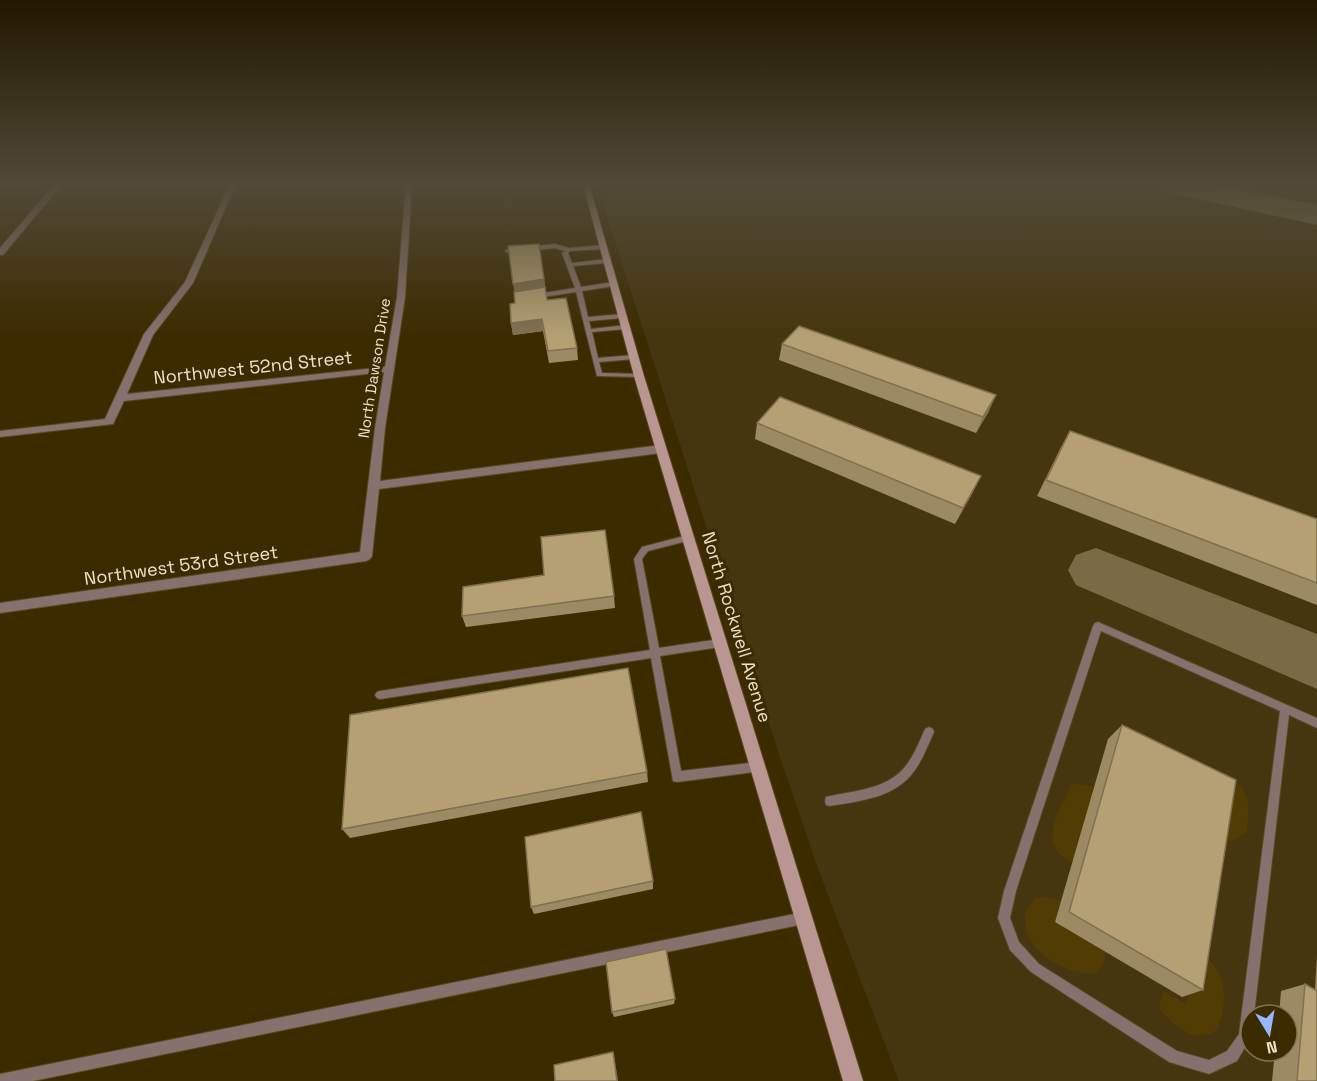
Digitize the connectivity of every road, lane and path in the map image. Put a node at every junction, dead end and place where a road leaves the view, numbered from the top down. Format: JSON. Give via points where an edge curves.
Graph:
{"nodes":[{"id":1,"x":16,"y":234,"type":"edge"},
{"id":2,"x":211,"y":234,"type":"edge"},
{"id":3,"x":405,"y":234,"type":"edge"},
{"id":4,"x":600,"y":234,"type":"edge"},
{"id":5,"x":604,"y":247,"type":"junction"},
{"id":6,"x":569,"y":250,"type":"junction"},
{"id":7,"x":508,"y":251,"type":"edge"},
{"id":8,"x":0,"y":253,"type":"edge"},
{"id":9,"x":608,"y":261,"type":"junction"},
{"id":10,"x":570,"y":265,"type":"junction"},
{"id":11,"x":614,"y":284,"type":"junction"},
{"id":12,"x":578,"y":288,"type":"junction"},
{"id":13,"x":533,"y":297,"type":"edge"},
{"id":14,"x":586,"y":320,"type":"junction"},
{"id":15,"x":624,"y":321,"type":"junction"},
{"id":16,"x":588,"y":331,"type":"junction"},
{"id":17,"x":634,"y":357,"type":"junction"},
{"id":18,"x":595,"y":360,"type":"junction"},
{"id":19,"x":389,"y":369,"type":"junction"},
{"id":20,"x":639,"y":376,"type":"junction"},
{"id":21,"x":120,"y":398,"type":"junction"},
{"id":22,"x":0,"y":434,"type":"edge"},
{"id":23,"x":661,"y":449,"type":"junction"},
{"id":24,"x":375,"y":486,"type":"junction"},
{"id":25,"x":688,"y":538,"type":"junction"},
{"id":26,"x":366,"y":556,"type":"joint"},
{"id":27,"x":0,"y":608,"type":"edge"},
{"id":28,"x":720,"y":643,"type":"junction"},
{"id":29,"x":653,"y":654,"type":"junction"},
{"id":30,"x":380,"y":695,"type":"dead end"},
{"id":31,"x":1286,"y":709,"type":"junction"},
{"id":32,"x":1317,"y":723,"type":"edge"},
{"id":33,"x":929,"y":732,"type":"dead end"},
{"id":34,"x":758,"y":768,"type":"junction"},
{"id":35,"x":830,"y":801,"type":"dead end"},
{"id":36,"x":804,"y":918,"type":"junction"},
{"id":37,"x":0,"y":1081,"type":"edge"},
{"id":38,"x":854,"y":1081,"type":"edge"}],
"edges":[{"from":1,"to":8,"type":"street"},
{"from":2,"to":21,"type":"street","via":[[189,283],[154,325]]},
{"from":3,"to":19,"type":"street","name":"North Dawson Drive","via":[[401,297]]},
{"from":4,"to":5,"type":"main road","name":"North Rockwell Avenue"},
{"from":5,"to":6,"type":"lane"},
{"from":5,"to":9,"type":"main road","name":"North Rockwell Avenue"},
{"from":6,"to":7,"type":"lane","via":[[555,246]]},
{"from":6,"to":10,"type":"lane","via":[[565,253]]},
{"from":9,"to":10,"type":"lane"},
{"from":9,"to":11,"type":"main road","name":"North Rockwell Avenue"},
{"from":10,"to":12,"type":"lane"},
{"from":11,"to":12,"type":"lane"},
{"from":11,"to":15,"type":"main road","name":"North Rockwell Avenue"},
{"from":12,"to":13,"type":"lane"},
{"from":12,"to":14,"type":"lane"},
{"from":14,"to":15,"type":"lane"},
{"from":14,"to":16,"type":"lane"},
{"from":15,"to":16,"type":"lane"},
{"from":15,"to":17,"type":"main road","name":"North Rockwell Avenue"},
{"from":16,"to":18,"type":"lane"},
{"from":17,"to":18,"type":"lane"},
{"from":17,"to":20,"type":"main road","name":"North Rockwell Avenue"},
{"from":18,"to":20,"type":"lane","via":[[599,375]]},
{"from":19,"to":21,"type":"street","name":"Northwest 52nd Street"},
{"from":19,"to":24,"type":"street","name":"North Dawson Drive"},
{"from":20,"to":23,"type":"main road","name":"North Rockwell Avenue"},
{"from":21,"to":22,"type":"street","via":[[109,422]]},
{"from":23,"to":24,"type":"street"},
{"from":23,"to":25,"type":"main road","name":"North Rockwell Avenue"},
{"from":24,"to":26,"type":"street","name":"North Dawson Drive"},
{"from":25,"to":28,"type":"main road","name":"North Rockwell Avenue"},
{"from":25,"to":29,"type":"lane","via":[[645,549],[638,559]]},
{"from":26,"to":27,"type":"street","name":"Northwest 53rd Street"},
{"from":28,"to":29,"type":"lane"},
{"from":28,"to":34,"type":"main road","name":"North Rockwell Avenue"},
{"from":29,"to":30,"type":"lane"},
{"from":29,"to":34,"type":"lane","via":[[677,777]]},
{"from":31,"to":31,"type":"lane","via":[[1098,626],[1004,918],[1014,946],[1035,968],[1174,1057],[1209,1067],[1232,1056],[1245,1036]]},
{"from":31,"to":32,"type":"lane"},
{"from":33,"to":35,"type":"lane","via":[[905,776],[873,792]]},
{"from":34,"to":36,"type":"main road","name":"North Rockwell Avenue"},
{"from":36,"to":37,"type":"lane"},
{"from":36,"to":38,"type":"main road","name":"North Rockwell Avenue"}]}
